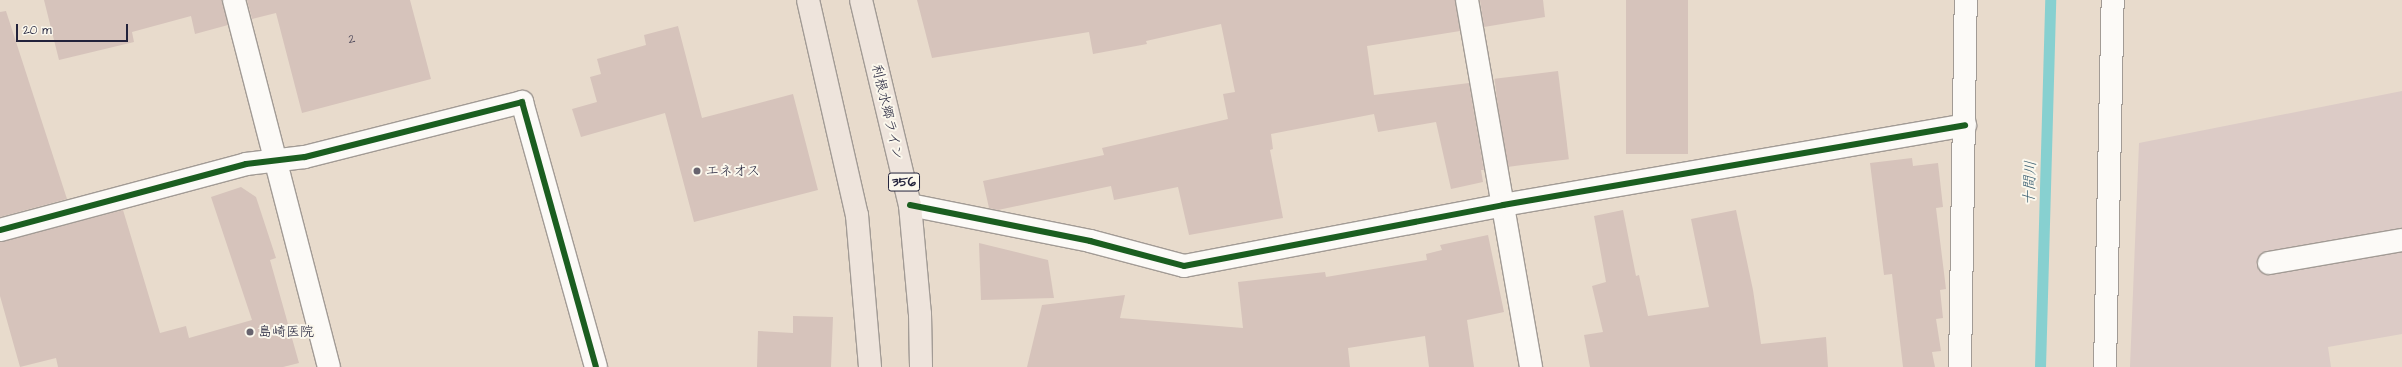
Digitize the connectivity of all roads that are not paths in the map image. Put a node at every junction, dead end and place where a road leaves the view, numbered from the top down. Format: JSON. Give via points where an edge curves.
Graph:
{"nodes":[{"id":1,"x":234,"y":0,"type":"edge"},
{"id":2,"x":808,"y":0,"type":"edge"},
{"id":3,"x":861,"y":0,"type":"edge"},
{"id":4,"x":1467,"y":0,"type":"edge"},
{"id":5,"x":1966,"y":0,"type":"edge"},
{"id":6,"x":2113,"y":0,"type":"edge"},
{"id":7,"x":1965,"y":125,"type":"junction"},
{"id":8,"x":278,"y":161,"type":"junction"},
{"id":9,"x":910,"y":205,"type":"junction"},
{"id":10,"x":1503,"y":205,"type":"junction"},
{"id":11,"x":0,"y":230,"type":"edge"},
{"id":12,"x":2402,"y":240,"type":"edge"},
{"id":13,"x":2269,"y":263,"type":"dead end"},
{"id":14,"x":329,"y":367,"type":"edge"},
{"id":15,"x":596,"y":367,"type":"edge"},
{"id":16,"x":870,"y":367,"type":"edge"},
{"id":17,"x":921,"y":367,"type":"edge"},
{"id":18,"x":1531,"y":367,"type":"edge"},
{"id":19,"x":1960,"y":367,"type":"edge"},
{"id":20,"x":2105,"y":367,"type":"edge"}],
"edges":[{"from":1,"to":8,"type":"street"},
{"from":2,"to":16,"type":"highway","via":[[857,215]]},
{"from":3,"to":9,"type":"highway","name":"利根水郷ライン","number":"356"},
{"from":4,"to":10,"type":"street"},
{"from":5,"to":7,"type":"street"},
{"from":6,"to":20,"type":"street"},
{"from":7,"to":10,"type":"street"},
{"from":7,"to":19,"type":"street"},
{"from":8,"to":11,"type":"street","via":[[246,164]]},
{"from":8,"to":14,"type":"street"},
{"from":8,"to":15,"type":"street","via":[[305,157],[522,102]]},
{"from":9,"to":10,"type":"street","via":[[1090,241],[1184,266]]},
{"from":9,"to":17,"type":"highway","name":"利根水郷ライン","number":"356","via":[[920,314]]},
{"from":10,"to":18,"type":"street"},
{"from":12,"to":13,"type":"street"}]}
